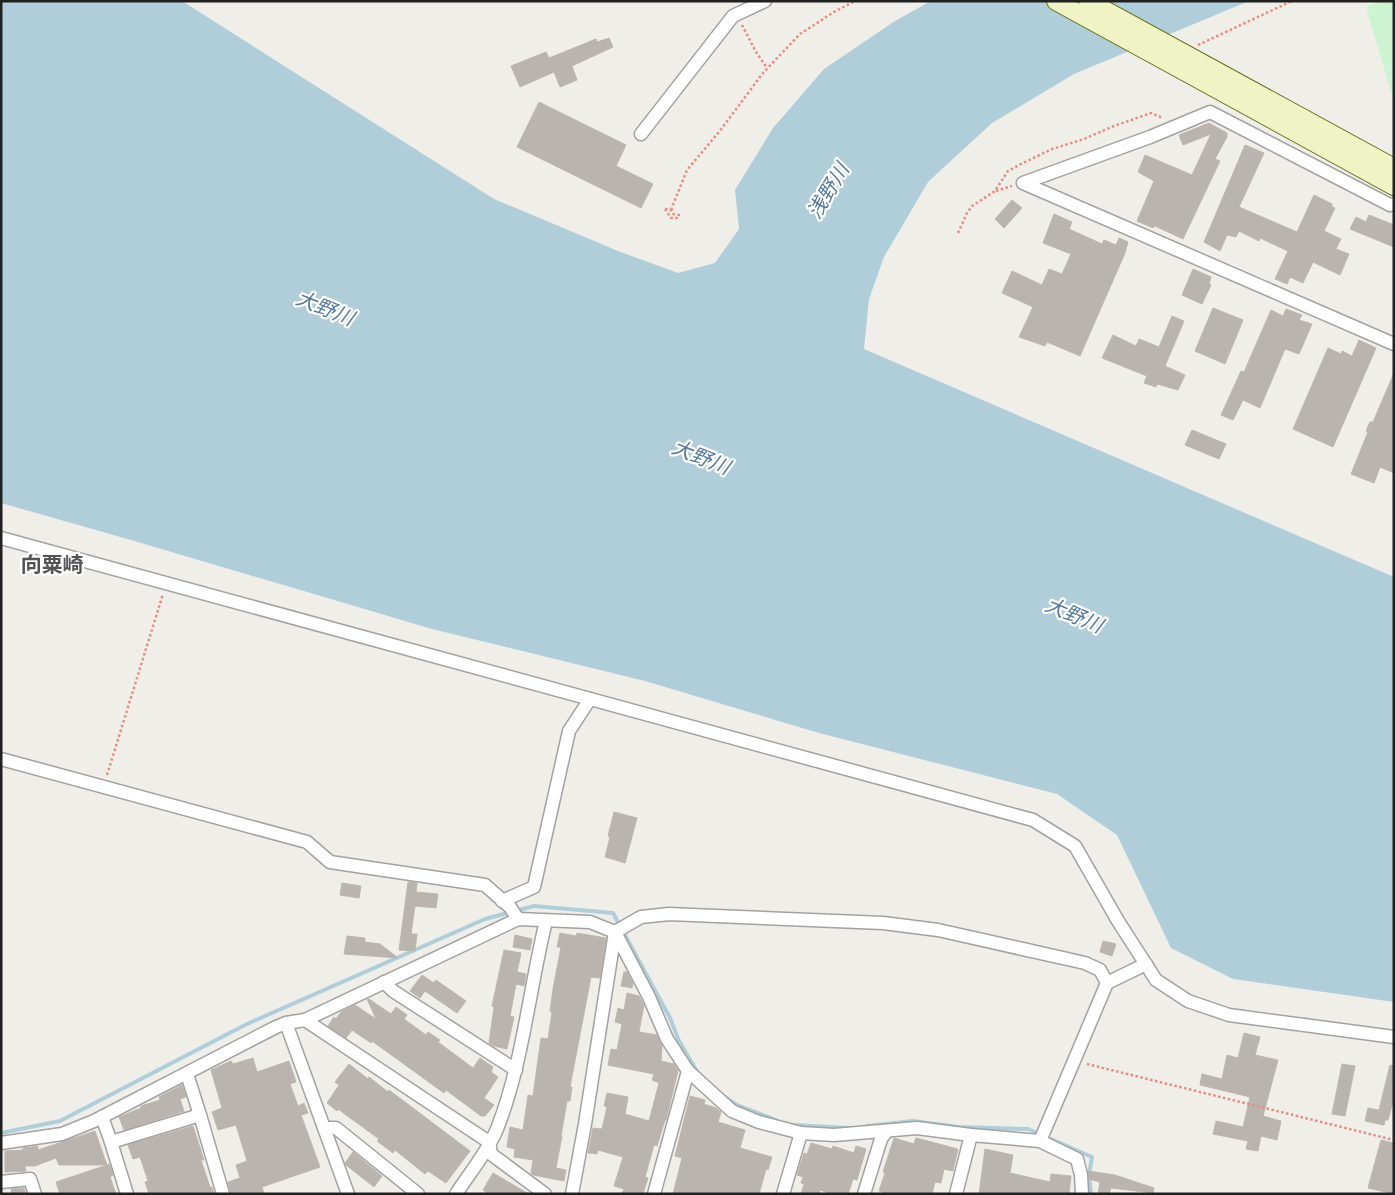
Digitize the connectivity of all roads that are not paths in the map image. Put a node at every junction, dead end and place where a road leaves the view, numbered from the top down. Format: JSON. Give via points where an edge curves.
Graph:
{"nodes":[{"id":1,"x":765,"y":1,"type":"edge"},
{"id":2,"x":1056,"y":1,"type":"edge"},
{"id":3,"x":1088,"y":1,"type":"edge"},
{"id":4,"x":1170,"y":53,"type":"junction"},
{"id":5,"x":641,"y":134,"type":"dead end"},
{"id":6,"x":1394,"y":168,"type":"edge"},
{"id":7,"x":1394,"y":186,"type":"edge"},
{"id":8,"x":1394,"y":204,"type":"edge"},
{"id":9,"x":1394,"y":344,"type":"edge"},
{"id":10,"x":1,"y":538,"type":"edge"},
{"id":11,"x":590,"y":699,"type":"junction"},
{"id":12,"x":1,"y":759,"type":"edge"},
{"id":13,"x":511,"y":910,"type":"junction"},
{"id":14,"x":546,"y":921,"type":"junction"},
{"id":15,"x":616,"y":931,"type":"junction"},
{"id":16,"x":1146,"y":964,"type":"junction"},
{"id":17,"x":384,"y":982,"type":"junction"},
{"id":18,"x":1107,"y":984,"type":"junction"},
{"id":19,"x":305,"y":1020,"type":"junction"},
{"id":20,"x":286,"y":1023,"type":"junction"},
{"id":21,"x":1394,"y":1037,"type":"edge"},
{"id":22,"x":516,"y":1070,"type":"junction"},
{"id":23,"x":688,"y":1071,"type":"junction"},
{"id":24,"x":187,"y":1074,"type":"junction"},
{"id":25,"x":200,"y":1115,"type":"junction"},
{"id":26,"x":102,"y":1117,"type":"junction"},
{"id":27,"x":324,"y":1128,"type":"junction"},
{"id":28,"x":887,"y":1131,"type":"junction"},
{"id":29,"x":801,"y":1133,"type":"junction"},
{"id":30,"x":971,"y":1135,"type":"junction"},
{"id":31,"x":1040,"y":1141,"type":"junction"},
{"id":32,"x":111,"y":1142,"type":"junction"},
{"id":33,"x":489,"y":1142,"type":"junction"},
{"id":34,"x":1,"y":1143,"type":"edge"},
{"id":35,"x":1,"y":1182,"type":"edge"},
{"id":36,"x":35,"y":1194,"type":"edge"},
{"id":37,"x":126,"y":1194,"type":"edge"},
{"id":38,"x":222,"y":1194,"type":"edge"},
{"id":39,"x":348,"y":1194,"type":"edge"},
{"id":40,"x":418,"y":1194,"type":"edge"},
{"id":41,"x":456,"y":1194,"type":"edge"},
{"id":42,"x":545,"y":1194,"type":"edge"},
{"id":43,"x":572,"y":1194,"type":"edge"},
{"id":44,"x":654,"y":1194,"type":"edge"},
{"id":45,"x":783,"y":1194,"type":"edge"},
{"id":46,"x":864,"y":1194,"type":"edge"},
{"id":47,"x":956,"y":1194,"type":"edge"},
{"id":48,"x":1082,"y":1194,"type":"edge"}],
"edges":[{"from":1,"to":5,"type":"street","via":[[733,16]]},
{"from":2,"to":4,"type":"street"},
{"from":3,"to":4,"type":"street"},
{"from":4,"to":6,"type":"street"},
{"from":4,"to":7,"type":"street"},
{"from":8,"to":9,"type":"street","via":[[1390,205],[1210,112],[1150,138],[1023,183]]},
{"from":10,"to":11,"type":"street"},
{"from":11,"to":13,"type":"street","via":[[570,731],[534,887]]},
{"from":11,"to":16,"type":"street","via":[[1033,820],[1075,846]]},
{"from":12,"to":13,"type":"street","via":[[307,842],[330,862],[485,885]]},
{"from":13,"to":14,"type":"street"},
{"from":13,"to":17,"type":"street"},
{"from":14,"to":15,"type":"street","via":[[590,922]]},
{"from":14,"to":22,"type":"street"},
{"from":15,"to":18,"type":"street","via":[[641,917],[669,914],[883,923],[938,930],[1085,963],[1100,970]]},
{"from":15,"to":23,"type":"street","via":[[667,1039]]},
{"from":15,"to":43,"type":"street"},
{"from":16,"to":18,"type":"street"},
{"from":16,"to":21,"type":"street","via":[[1156,980],[1188,1001],[1229,1015]]},
{"from":17,"to":19,"type":"street"},
{"from":17,"to":22,"type":"street"},
{"from":18,"to":31,"type":"street"},
{"from":19,"to":20,"type":"street"},
{"from":19,"to":33,"type":"street"},
{"from":20,"to":24,"type":"street"},
{"from":20,"to":27,"type":"street"},
{"from":22,"to":33,"type":"street","via":[[496,1131]]},
{"from":23,"to":29,"type":"street","via":[[732,1111]]},
{"from":23,"to":44,"type":"street"},
{"from":24,"to":25,"type":"street"},
{"from":24,"to":26,"type":"street"},
{"from":25,"to":32,"type":"street"},
{"from":25,"to":38,"type":"street"},
{"from":26,"to":32,"type":"street"},
{"from":26,"to":34,"type":"street","via":[[62,1134]]},
{"from":27,"to":39,"type":"street"},
{"from":27,"to":40,"type":"street","via":[[336,1128]]},
{"from":28,"to":29,"type":"street","via":[[834,1136]]},
{"from":28,"to":30,"type":"street","via":[[916,1128]]},
{"from":28,"to":46,"type":"street","via":[[881,1140]]},
{"from":29,"to":45,"type":"street"},
{"from":30,"to":31,"type":"street"},
{"from":30,"to":47,"type":"street"},
{"from":31,"to":48,"type":"street","via":[[1077,1159]]},
{"from":32,"to":37,"type":"street"},
{"from":33,"to":41,"type":"street"},
{"from":33,"to":42,"type":"street","via":[[491,1154]]},
{"from":35,"to":36,"type":"street","via":[[30,1179]]}]}
